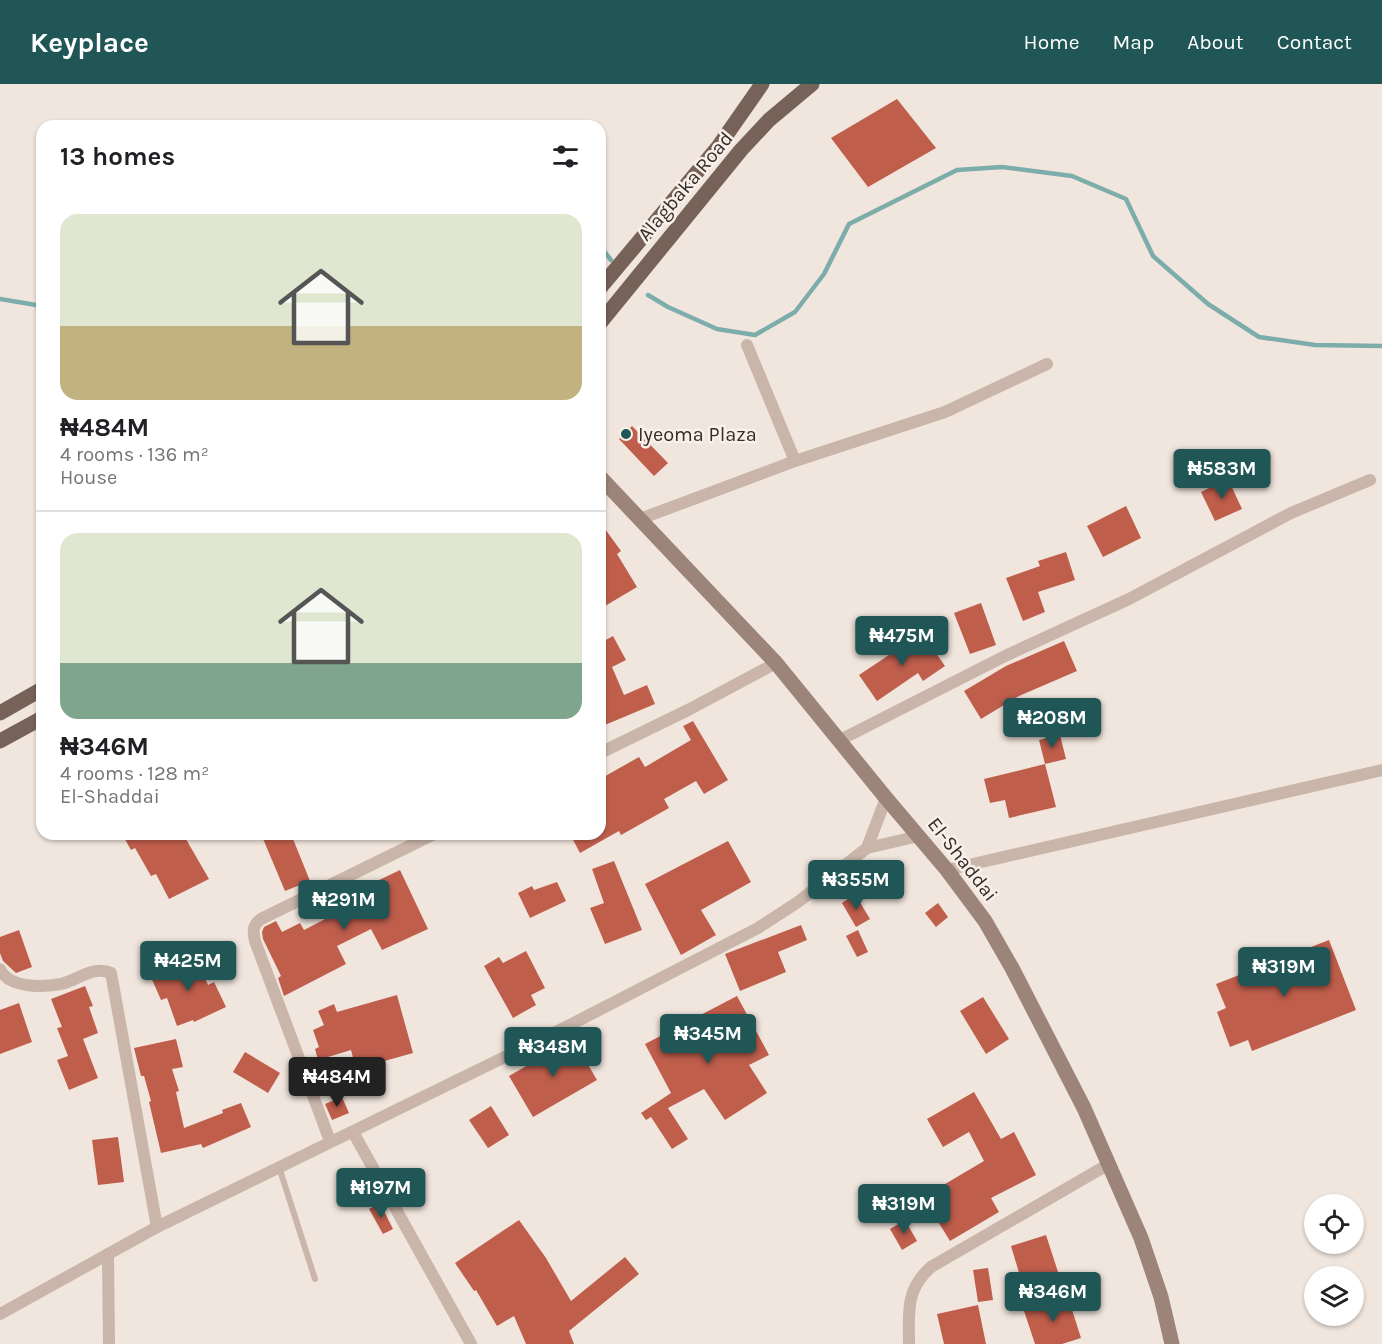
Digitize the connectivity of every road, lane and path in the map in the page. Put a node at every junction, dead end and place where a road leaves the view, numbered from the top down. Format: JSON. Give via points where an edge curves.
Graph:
{"nodes":[{"id":1,"x":762,"y":84,"type":"edge"},
{"id":2,"x":812,"y":84,"type":"edge"},
{"id":3,"x":606,"y":281,"type":"edge"},
{"id":4,"x":606,"y":316,"type":"edge"},
{"id":5,"x":747,"y":345,"type":"dead end"},
{"id":6,"x":1047,"y":364,"type":"dead end"},
{"id":7,"x":795,"y":461,"type":"junction"},
{"id":8,"x":1370,"y":480,"type":"dead end"},
{"id":9,"x":606,"y":483,"type":"edge"},
{"id":10,"x":640,"y":519,"type":"junction"},
{"id":11,"x":776,"y":663,"type":"junction"},
{"id":12,"x":36,"y":692,"type":"edge"},
{"id":13,"x":0,"y":713,"type":"edge"},
{"id":14,"x":36,"y":721,"type":"edge"},
{"id":15,"x":840,"y":740,"type":"junction"},
{"id":16,"x":0,"y":741,"type":"edge"},
{"id":17,"x":606,"y":750,"type":"edge"},
{"id":18,"x":1382,"y":770,"type":"edge"},
{"id":19,"x":886,"y":798,"type":"junction"},
{"id":20,"x":919,"y":836,"type":"junction"},
{"id":21,"x":422,"y":840,"type":"edge"},
{"id":22,"x":867,"y":848,"type":"junction"},
{"id":23,"x":947,"y":870,"type":"junction"},
{"id":24,"x":0,"y":969,"type":"edge"},
{"id":25,"x":353,"y":1132,"type":"junction"},
{"id":26,"x":330,"y":1141,"type":"junction"},
{"id":27,"x":1108,"y":1164,"type":"junction"},
{"id":28,"x":279,"y":1166,"type":"junction"},
{"id":29,"x":157,"y":1227,"type":"junction"},
{"id":30,"x":108,"y":1254,"type":"junction"},
{"id":31,"x":315,"y":1279,"type":"dead end"},
{"id":32,"x":0,"y":1314,"type":"edge"},
{"id":33,"x":109,"y":1344,"type":"edge"},
{"id":34,"x":471,"y":1344,"type":"edge"},
{"id":35,"x":909,"y":1344,"type":"edge"},
{"id":36,"x":1172,"y":1344,"type":"edge"}],
"edges":[{"from":1,"to":3,"type":"main road","name":"Alagbaka Road","via":[[718,147]]},
{"from":2,"to":4,"type":"main road","name":"Alagbaka Road","via":[[741,150]]},
{"from":5,"to":7,"type":"street"},
{"from":6,"to":7,"type":"street","via":[[945,412]]},
{"from":7,"to":10,"type":"street"},
{"from":8,"to":15,"type":"street","via":[[1291,513],[1129,599],[1005,656]]},
{"from":9,"to":10,"type":"street","name":"El-Shaddai"},
{"from":10,"to":11,"type":"street","name":"El-Shaddai"},
{"from":11,"to":15,"type":"street","name":"El-Shaddai"},
{"from":11,"to":17,"type":"street"},
{"from":12,"to":13,"type":"main road"},
{"from":14,"to":16,"type":"main road"},
{"from":15,"to":19,"type":"street","name":"El-Shaddai"},
{"from":18,"to":23,"type":"street"},
{"from":19,"to":20,"type":"street","name":"El-Shaddai"},
{"from":19,"to":22,"type":"street"},
{"from":20,"to":22,"type":"street"},
{"from":20,"to":23,"type":"street","name":"El-Shaddai"},
{"from":21,"to":26,"type":"street","via":[[261,919],[253,930]]},
{"from":22,"to":25,"type":"street","via":[[758,928]]},
{"from":23,"to":27,"type":"street","name":"El-Shaddai","via":[[985,921],[1012,968],[1084,1108]]},
{"from":24,"to":29,"type":"street","via":[[3,977],[14,984],[27,985],[61,984],[96,971],[111,973]]},
{"from":25,"to":26,"type":"street"},
{"from":25,"to":34,"type":"street"},
{"from":26,"to":28,"type":"street"},
{"from":27,"to":35,"type":"street","via":[[919,1278],[909,1309]]},
{"from":27,"to":36,"type":"street","name":"El-Shaddai","via":[[1141,1238]]},
{"from":28,"to":29,"type":"street"},
{"from":28,"to":31,"type":"lane"},
{"from":29,"to":30,"type":"street"},
{"from":30,"to":32,"type":"street"},
{"from":30,"to":33,"type":"street"}]}
